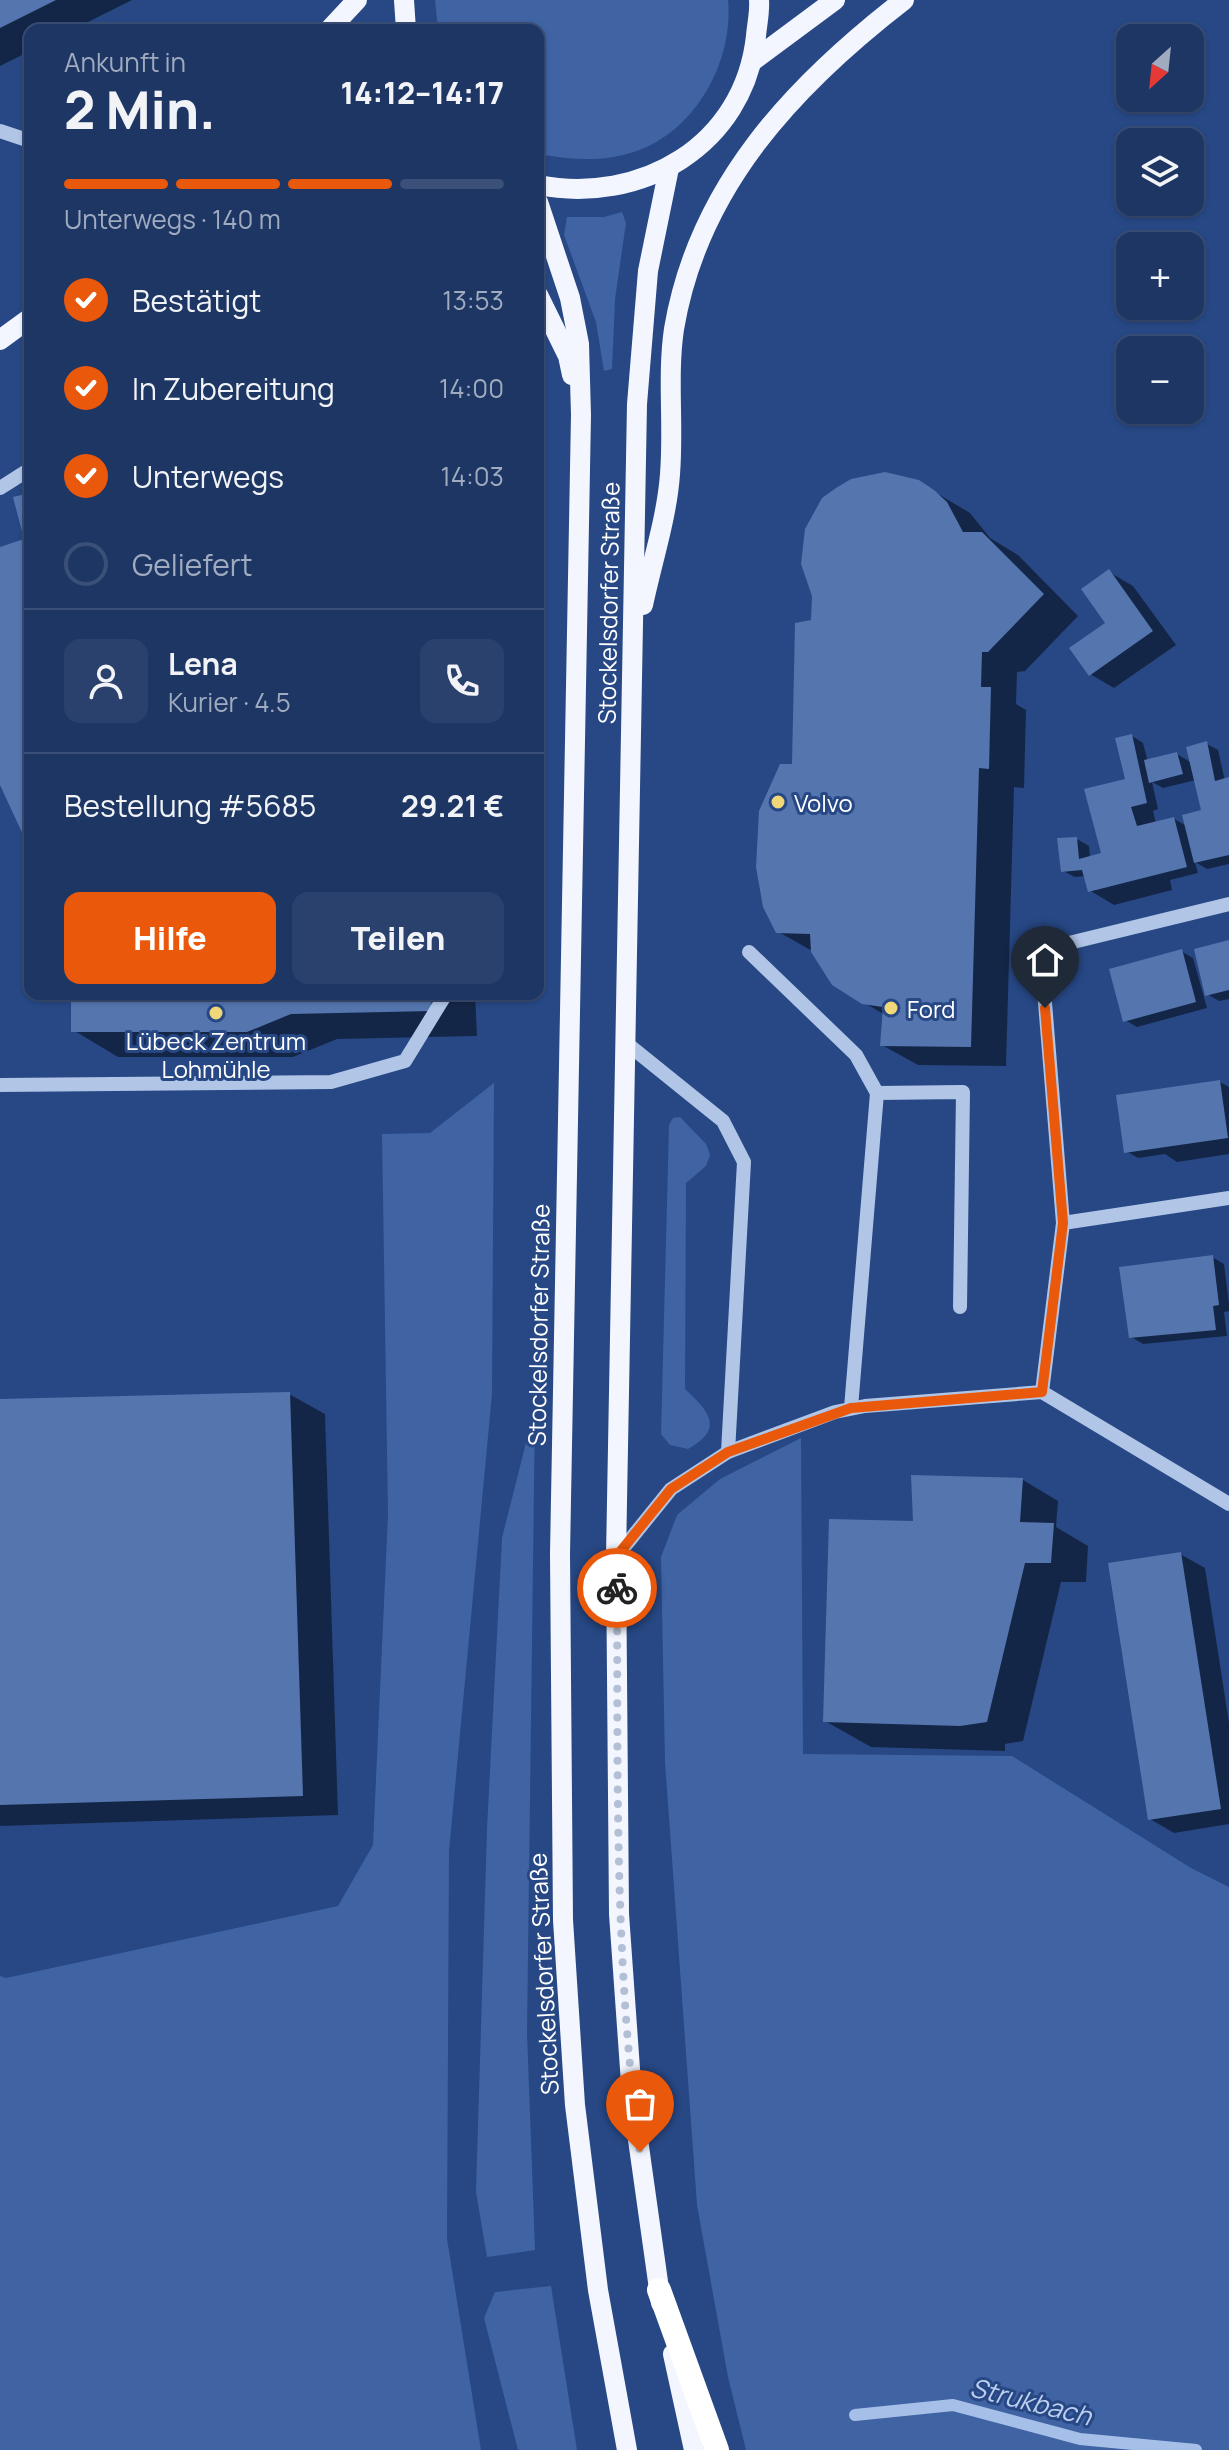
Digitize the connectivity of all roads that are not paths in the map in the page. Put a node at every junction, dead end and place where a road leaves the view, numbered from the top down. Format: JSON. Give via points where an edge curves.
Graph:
{"nodes":[{"id":1,"x":357,"y":0,"type":"edge"},
{"id":2,"x":404,"y":0,"type":"edge"},
{"id":3,"x":759,"y":0,"type":"edge"},
{"id":4,"x":835,"y":0,"type":"edge"},
{"id":5,"x":904,"y":0,"type":"edge"},
{"id":6,"x":335,"y":24,"type":"edge"},
{"id":7,"x":406,"y":24,"type":"edge"},
{"id":8,"x":754,"y":60,"type":"junction"},
{"id":9,"x":0,"y":131,"type":"edge"},
{"id":10,"x":24,"y":139,"type":"edge"},
{"id":11,"x":669,"y":168,"type":"junction"},
{"id":12,"x":544,"y":186,"type":"edge"},
{"id":13,"x":544,"y":220,"type":"edge"},
{"id":14,"x":544,"y":307,"type":"edge"},
{"id":15,"x":24,"y":322,"type":"edge"},
{"id":16,"x":0,"y":340,"type":"edge"},
{"id":17,"x":581,"y":415,"type":"junction"},
{"id":18,"x":24,"y":473,"type":"edge"},
{"id":19,"x":0,"y":488,"type":"edge"},
{"id":20,"x":634,"y":648,"type":"junction"},
{"id":21,"x":1229,"y":904,"type":"edge"},
{"id":22,"x":749,"y":952,"type":"dead end"},
{"id":23,"x":442,"y":1000,"type":"edge"},
{"id":24,"x":625,"y":1042,"type":"junction"},
{"id":25,"x":0,"y":1085,"type":"edge"},
{"id":26,"x":877,"y":1093,"type":"junction"},
{"id":27,"x":1229,"y":1198,"type":"edge"},
{"id":28,"x":1063,"y":1223,"type":"junction"},
{"id":29,"x":960,"y":1307,"type":"dead end"},
{"id":30,"x":1042,"y":1392,"type":"junction"},
{"id":31,"x":851,"y":1408,"type":"junction"},
{"id":32,"x":728,"y":1452,"type":"junction"},
{"id":33,"x":1229,"y":1504,"type":"edge"},
{"id":34,"x":616,"y":1557,"type":"junction"},
{"id":35,"x":659,"y":2290,"type":"junction"},
{"id":36,"x":627,"y":2450,"type":"edge"},
{"id":37,"x":694,"y":2450,"type":"edge"},
{"id":38,"x":717,"y":2450,"type":"edge"}],
"edges":[{"from":1,"to":6,"type":"main road"},
{"from":2,"to":7,"type":"main road"},
{"from":3,"to":8,"type":"main road"},
{"from":4,"to":8,"type":"main road"},
{"from":5,"to":20,"type":"main road","via":[[839,50],[776,116],[719,200],[691,256],[674,331],[670,477]]},
{"from":8,"to":11,"type":"main road","via":[[736,102],[715,131]]},
{"from":9,"to":10,"type":"street"},
{"from":11,"to":12,"type":"main road","via":[[629,185],[592,191]]},
{"from":11,"to":20,"type":"main road","name":"Stockelsdorfer Straße","via":[[648,271],[637,404]]},
{"from":13,"to":17,"type":"main road","name":"Stockelsdorfer Straße","via":[[579,344]]},
{"from":14,"to":17,"type":"main road","via":[[568,356]]},
{"from":15,"to":16,"type":"main road"},
{"from":17,"to":36,"type":"main road","name":"Stockelsdorfer Straße","via":[[560,1554],[563,1920],[575,2105],[598,2290]]},
{"from":18,"to":19,"type":"street"},
{"from":20,"to":24,"type":"main road","name":"Stockelsdorfer Straße"},
{"from":21,"to":28,"type":"street","via":[[1069,943],[1047,959],[1043,978]]},
{"from":22,"to":26,"type":"street","via":[[856,1055]]},
{"from":23,"to":25,"type":"street","via":[[405,1061],[331,1082]]},
{"from":24,"to":32,"type":"street","via":[[723,1121],[744,1162]]},
{"from":24,"to":34,"type":"main road","name":"Stockelsdorfer Straße"},
{"from":26,"to":29,"type":"street","via":[[963,1092]]},
{"from":26,"to":31,"type":"street"},
{"from":27,"to":28,"type":"street"},
{"from":28,"to":30,"type":"street"},
{"from":30,"to":31,"type":"street"},
{"from":30,"to":33,"type":"street"},
{"from":31,"to":32,"type":"street"},
{"from":32,"to":34,"type":"street","via":[[671,1489]]},
{"from":34,"to":35,"type":"main road","name":"Stockelsdorfer Straße","via":[[619,1914],[632,2097]]},
{"from":35,"to":37,"type":"main road","name":"Stockelsdorfer Straße"},
{"from":35,"to":38,"type":"highway"}]}
